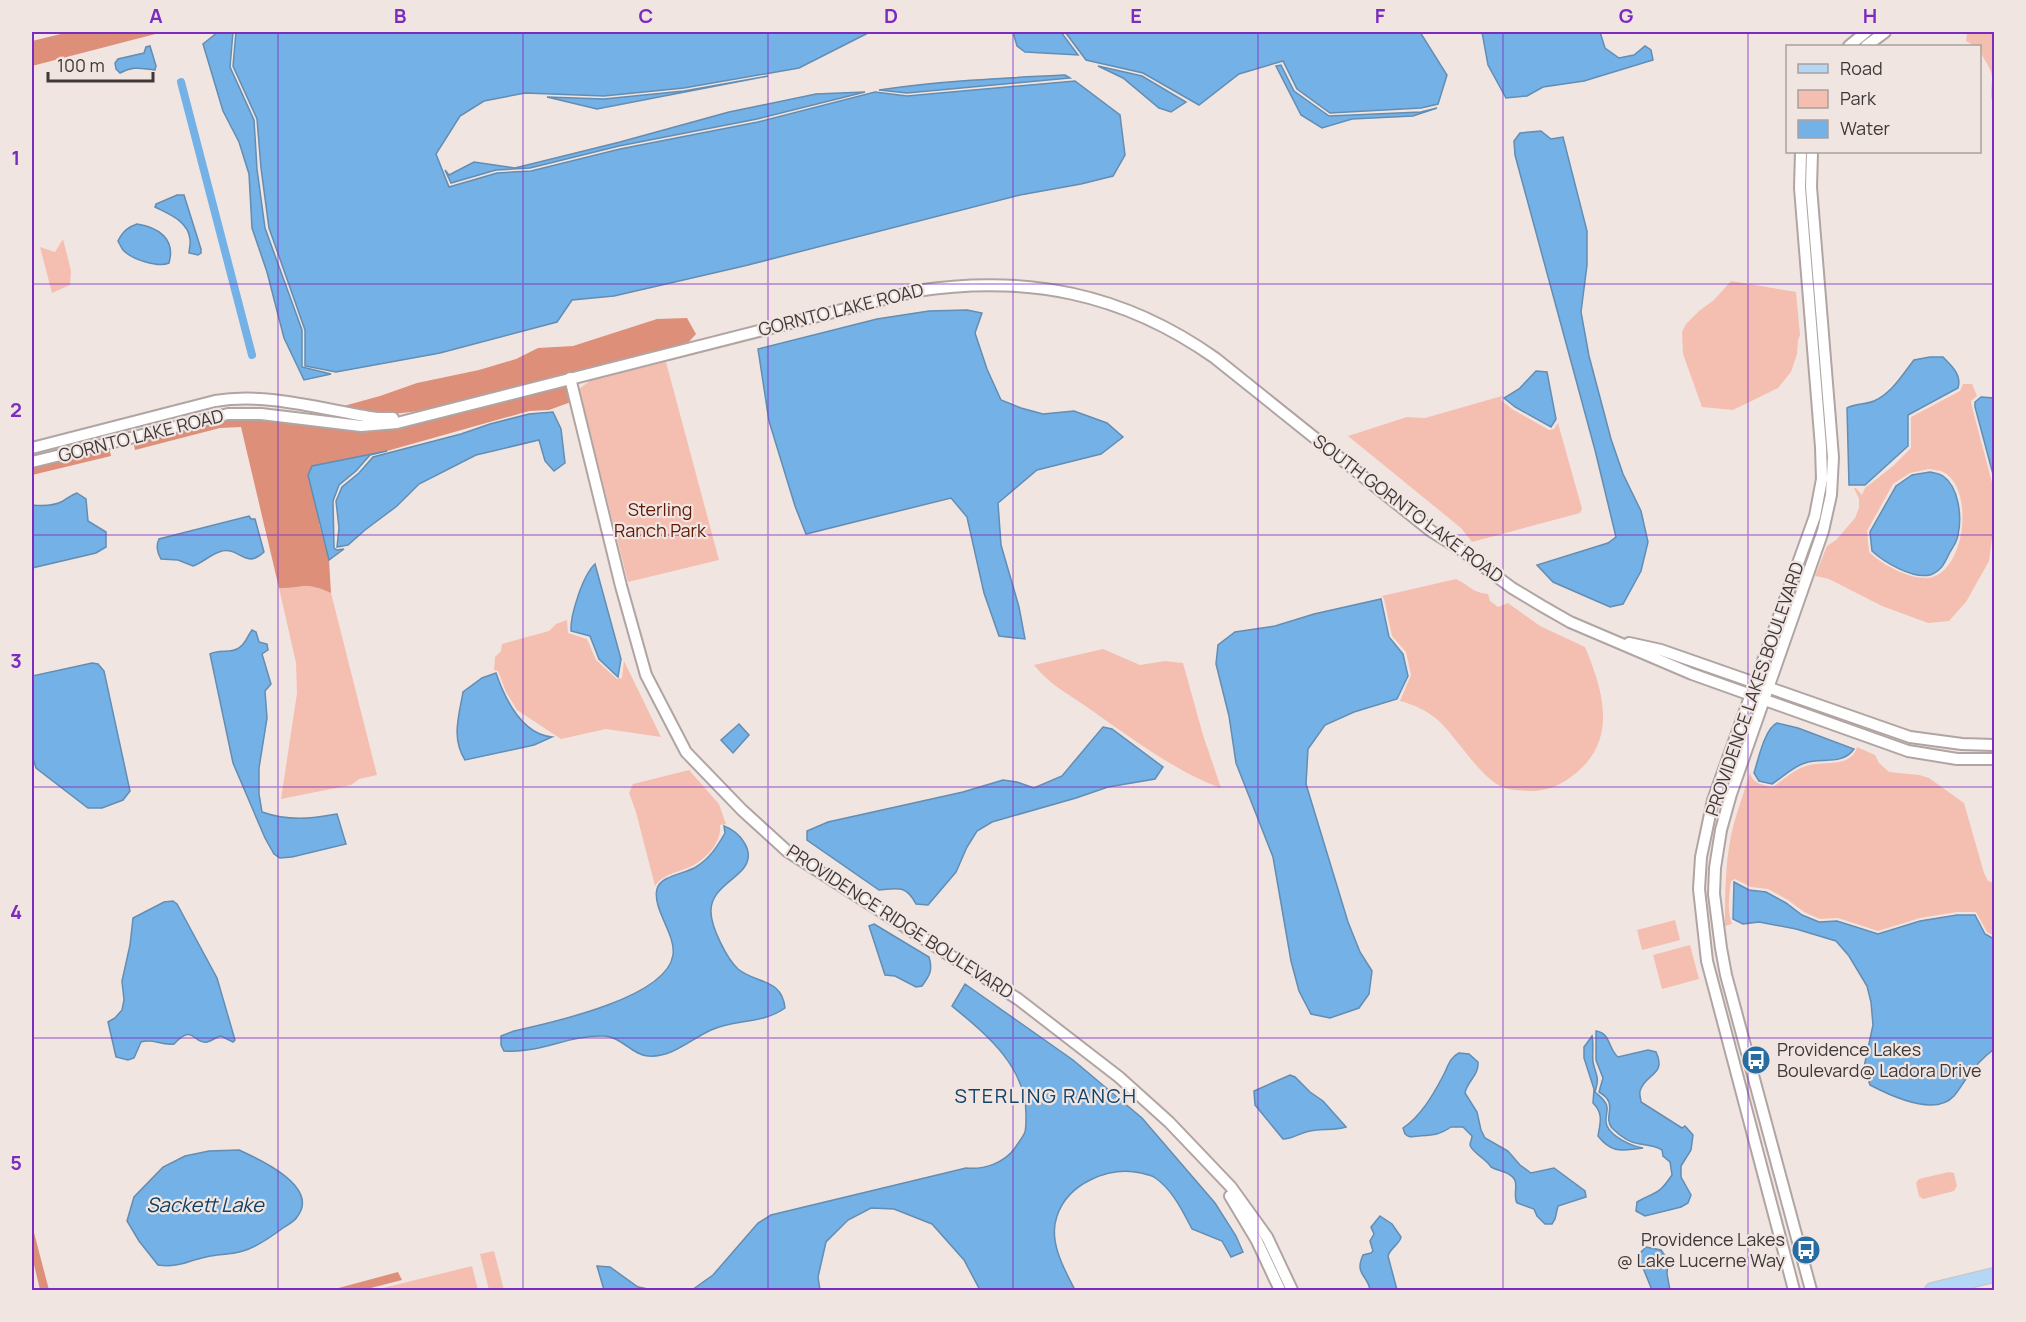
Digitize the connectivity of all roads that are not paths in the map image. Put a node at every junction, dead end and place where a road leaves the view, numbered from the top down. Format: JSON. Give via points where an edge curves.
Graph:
{"nodes":[{"id":1,"x":1866,"y":32,"type":"edge"},
{"id":2,"x":1885,"y":32,"type":"edge"},
{"id":3,"x":1850,"y":45,"type":"edge"},
{"id":4,"x":1867,"y":45,"type":"edge"},
{"id":5,"x":1801,"y":153,"type":"edge"},
{"id":6,"x":1812,"y":153,"type":"edge"},
{"id":7,"x":570,"y":378,"type":"junction"},
{"id":8,"x":1240,"y":379,"type":"joint"},
{"id":9,"x":429,"y":413,"type":"junction"},
{"id":10,"x":32,"y":448,"type":"edge"},
{"id":11,"x":32,"y":462,"type":"edge"},
{"id":12,"x":1616,"y":641,"type":"junction"},
{"id":13,"x":1755,"y":682,"type":"junction"},
{"id":14,"x":1768,"y":687,"type":"junction"},
{"id":15,"x":1750,"y":696,"type":"junction"},
{"id":16,"x":1764,"y":701,"type":"junction"},
{"id":17,"x":1995,"y":744,"type":"edge"},
{"id":18,"x":1995,"y":759,"type":"edge"},
{"id":19,"x":1200,"y":1154,"type":"junction"},
{"id":20,"x":1995,"y":1275,"type":"edge"},
{"id":21,"x":1280,"y":1290,"type":"edge"},
{"id":22,"x":1292,"y":1290,"type":"edge"},
{"id":23,"x":1794,"y":1290,"type":"edge"},
{"id":24,"x":1810,"y":1290,"type":"edge"},
{"id":25,"x":1932,"y":1290,"type":"edge"}],
"edges":[{"from":1,"to":3,"type":"street"},
{"from":2,"to":4,"type":"street"},
{"from":5,"to":13,"type":"street","name":"PROVIDENCE LAKES BOULEVARD","via":[[1800,188],[1822,479],[1810,535]]},
{"from":6,"to":14,"type":"street","name":"PROVIDENCE LAKES BOULEVARD","via":[[1811,187],[1833,476],[1823,531]]},
{"from":7,"to":8,"type":"street","name":"GORNTO LAKE ROAD","via":[[916,291],[959,285],[1043,287],[1102,301],[1189,340]]},
{"from":7,"to":9,"type":"street","name":"GORNTO LAKE ROAD"},
{"from":7,"to":19,"type":"street","name":"PROVIDENCE RIDGE BOULEVARD","via":[[646,675],[686,752],[787,851],[1018,999],[1119,1077]]},
{"from":8,"to":12,"type":"street","name":"SOUTH GORNTO LAKE ROAD","via":[[1422,525],[1512,588],[1570,622]]},
{"from":9,"to":10,"type":"street","name":"GORNTO LAKE ROAD","via":[[376,418],[266,399],[232,399]]},
{"from":9,"to":11,"type":"street","name":"GORNTO LAKE ROAD","via":[[407,421],[369,426],[228,414]]},
{"from":12,"to":13,"type":"street","name":"SOUTH GORNTO LAKE ROAD","via":[[1661,650]]},
{"from":12,"to":15,"type":"street","name":"SOUTH GORNTO LAKE ROAD"},
{"from":13,"to":14,"type":"street","name":"SOUTH GORNTO LAKE ROAD"},
{"from":13,"to":15,"type":"street","name":"PROVIDENCE LAKES BOULEVARD"},
{"from":14,"to":16,"type":"street","name":"PROVIDENCE LAKES BOULEVARD"},
{"from":14,"to":17,"type":"street","name":"SOUTH GORNTO LAKE ROAD","via":[[1910,737]]},
{"from":15,"to":16,"type":"street","name":"SOUTH GORNTO LAKE ROAD"},
{"from":15,"to":23,"type":"street","name":"PROVIDENCE LAKES BOULEVARD","via":[[1713,800],[1701,857],[1701,911],[1707,961]]},
{"from":16,"to":18,"type":"street","name":"SOUTH GORNTO LAKE ROAD","via":[[1908,752],[1957,759]]},
{"from":16,"to":24,"type":"street","name":"PROVIDENCE LAKES BOULEVARD","via":[[1721,830],[1714,894],[1726,975]]},
{"from":19,"to":21,"type":"street","name":"PROVIDENCE RIDGE BOULEVARD","via":[[1242,1215]]},
{"from":19,"to":22,"type":"street","name":"PROVIDENCE RIDGE BOULEVARD","via":[[1256,1220]]},
{"from":20,"to":25,"type":"main road"}]}
